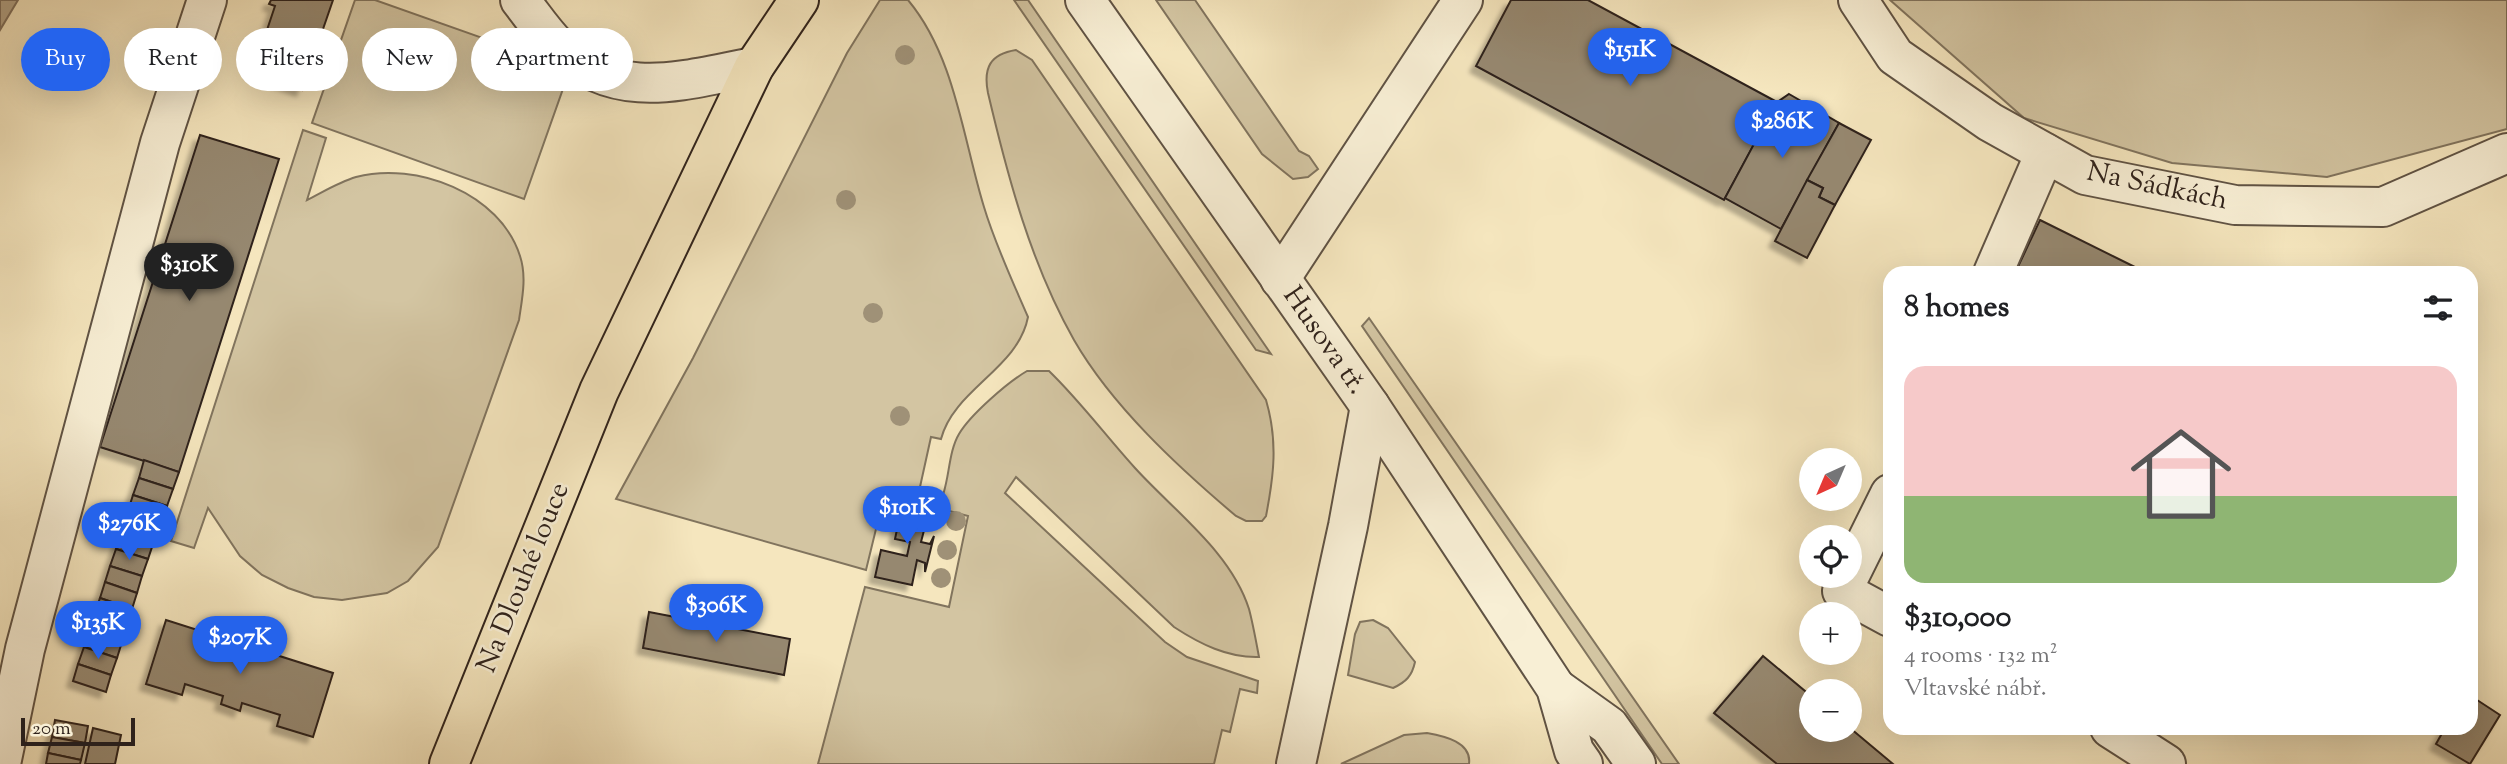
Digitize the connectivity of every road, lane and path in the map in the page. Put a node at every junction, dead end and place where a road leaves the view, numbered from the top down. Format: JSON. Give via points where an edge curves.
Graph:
{"nodes":[{"id":1,"x":208,"y":0,"type":"edge"},
{"id":2,"x":520,"y":0,"type":"edge"},
{"id":3,"x":799,"y":0,"type":"edge"},
{"id":4,"x":1085,"y":0,"type":"edge"},
{"id":5,"x":1463,"y":0,"type":"edge"},
{"id":6,"x":1858,"y":0,"type":"edge"},
{"id":7,"x":754,"y":68,"type":"junction"},
{"id":8,"x":2045,"y":153,"type":"junction"},
{"id":9,"x":2507,"y":153,"type":"edge"},
{"id":10,"x":1996,"y":266,"type":"edge"},
{"id":11,"x":1280,"y":279,"type":"junction"},
{"id":12,"x":1370,"y":405,"type":"junction"},
{"id":13,"x":1883,"y":508,"type":"edge"},
{"id":14,"x":1883,"y":613,"type":"edge"},
{"id":15,"x":1556,"y":688,"type":"junction"},
{"id":16,"x":2121,"y":735,"type":"edge"},
{"id":17,"x":1,"y":764,"type":"edge"},
{"id":18,"x":449,"y":764,"type":"edge"},
{"id":19,"x":1296,"y":764,"type":"edge"},
{"id":20,"x":1583,"y":764,"type":"edge"},
{"id":21,"x":1636,"y":764,"type":"edge"},
{"id":22,"x":2166,"y":764,"type":"edge"}],
"edges":[{"from":1,"to":17,"type":"street","via":[[160,143],[24,649]]},
{"from":2,"to":7,"type":"street","via":[[557,46],[602,76],[653,85]]},
{"from":3,"to":7,"type":"main road","name":"Na Dlouhé louce"},
{"from":4,"to":11,"type":"street","name":"Husova tř."},
{"from":5,"to":11,"type":"street"},
{"from":6,"to":8,"type":"street","name":"Na Sádkách","via":[[1895,56],[1990,122]]},
{"from":7,"to":18,"type":"main road","name":"Na Dlouhé louce","via":[[599,391]]},
{"from":8,"to":9,"type":"street","name":"Na Sádkách","via":[[2085,175],[2235,205],[2384,207]]},
{"from":8,"to":10,"type":"street"},
{"from":11,"to":12,"type":"street","name":"Husova tř."},
{"from":12,"to":15,"type":"street","name":"Husova tř."},
{"from":12,"to":19,"type":"street"},
{"from":13,"to":14,"type":"street","via":[[1842,591]]},
{"from":15,"to":20,"type":"street","name":"Husova tř.","via":[[1574,751]]},
{"from":15,"to":21,"type":"street","name":"Husova tř.","via":[[1609,726]]},
{"from":16,"to":22,"type":"street"}]}
